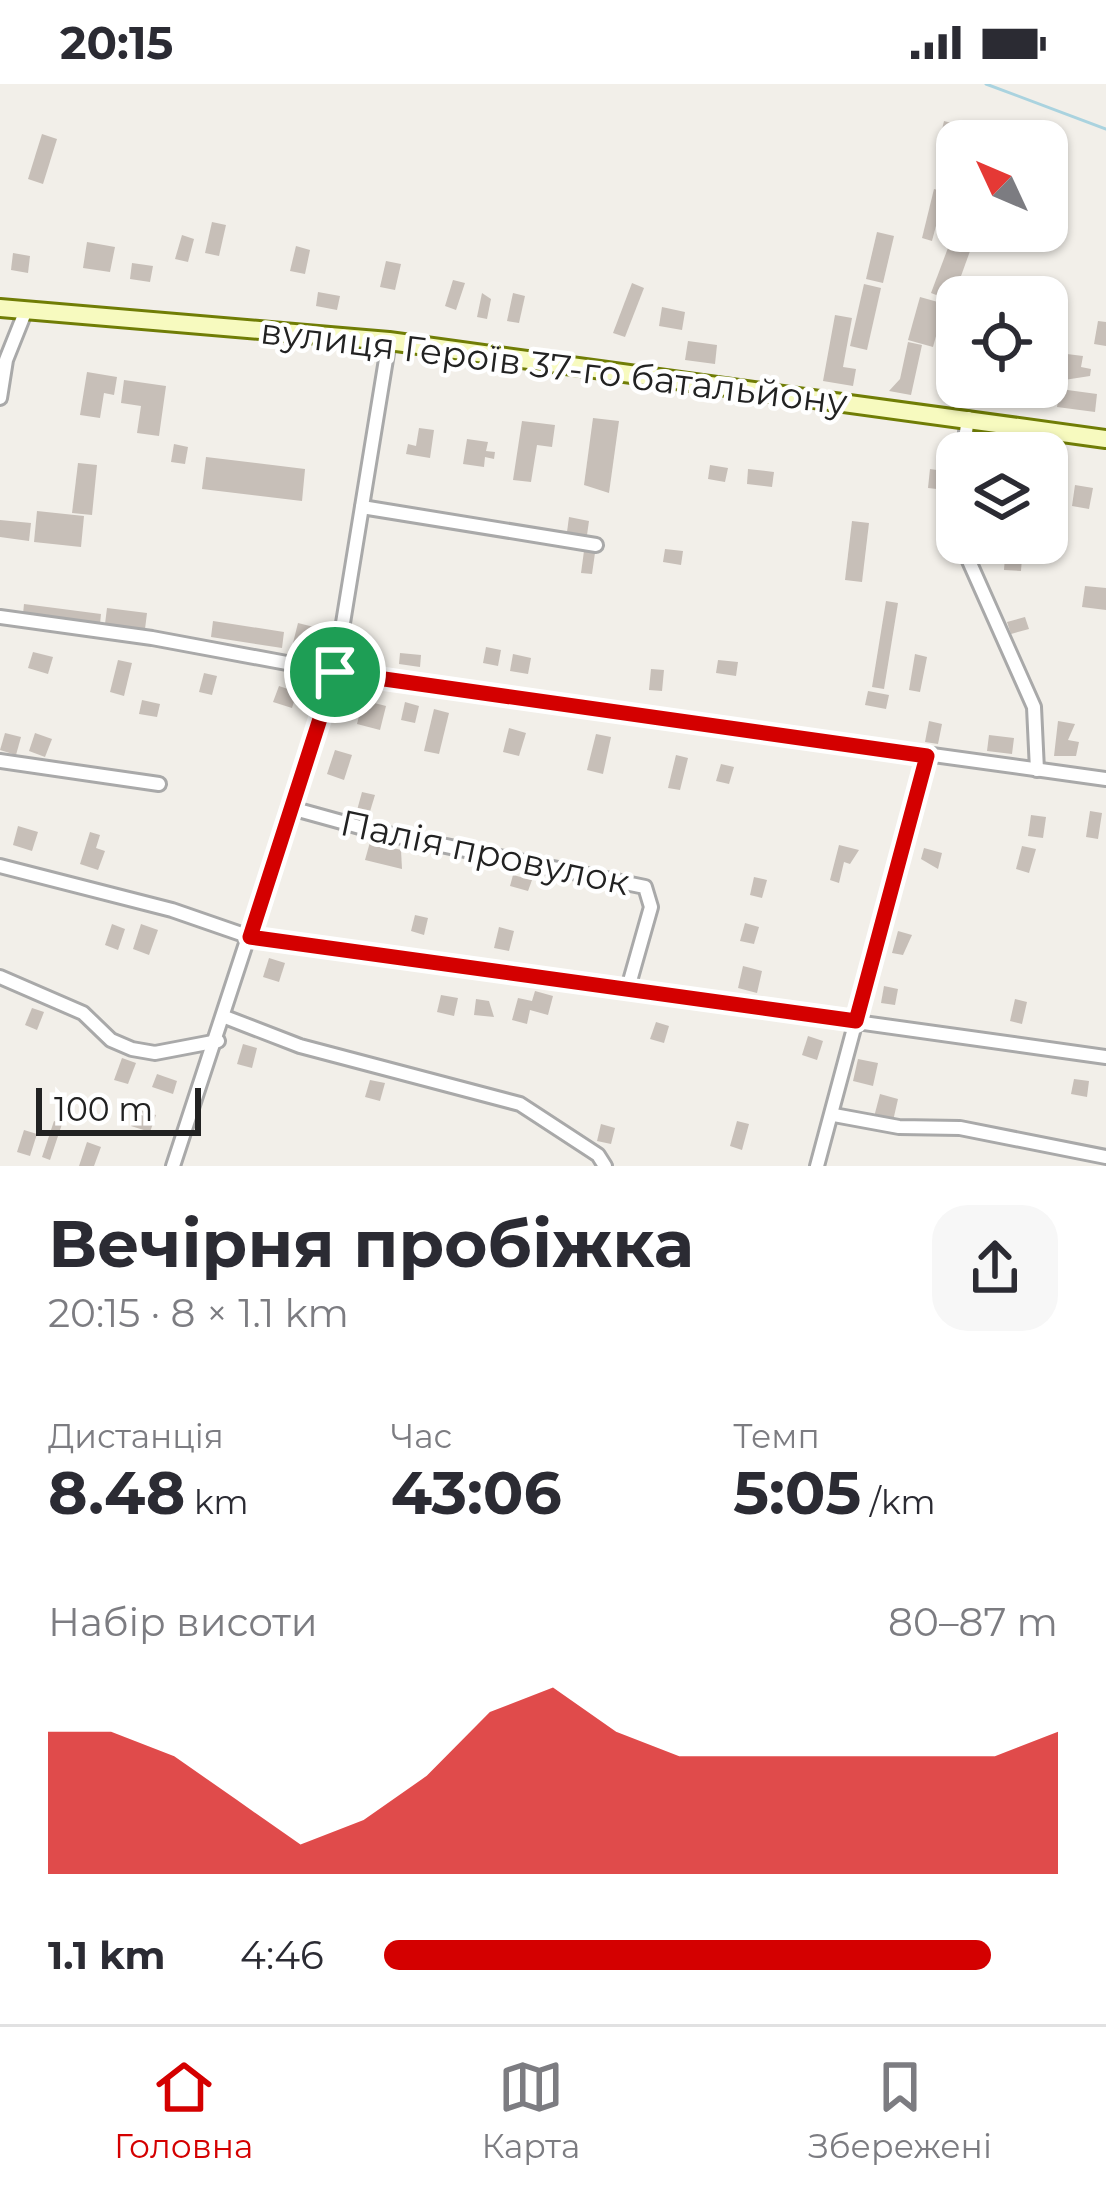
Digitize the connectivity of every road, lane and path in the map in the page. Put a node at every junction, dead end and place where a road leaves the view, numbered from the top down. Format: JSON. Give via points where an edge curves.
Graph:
{"nodes":[{"id":1,"x":0,"y":308,"type":"edge"},
{"id":2,"x":26,"y":310,"type":"junction"},
{"id":3,"x":389,"y":341,"type":"junction"},
{"id":4,"x":0,"y":398,"type":"edge"},
{"id":5,"x":968,"y":418,"type":"junction"},
{"id":6,"x":966,"y":432,"type":"edge"},
{"id":7,"x":1106,"y":439,"type":"edge"},
{"id":8,"x":362,"y":507,"type":"junction"},
{"id":9,"x":596,"y":544,"type":"dead end"},
{"id":10,"x":970,"y":564,"type":"edge"},
{"id":11,"x":0,"y":617,"type":"edge"},
{"id":12,"x":335,"y":672,"type":"junction"},
{"id":13,"x":927,"y":756,"type":"junction"},
{"id":14,"x":0,"y":761,"type":"edge"},
{"id":15,"x":1037,"y":770,"type":"junction"},
{"id":16,"x":1106,"y":779,"type":"edge"},
{"id":17,"x":159,"y":784,"type":"dead end"},
{"id":18,"x":291,"y":808,"type":"junction"},
{"id":19,"x":0,"y":866,"type":"edge"},
{"id":20,"x":250,"y":937,"type":"junction"},
{"id":21,"x":0,"y":976,"type":"edge"},
{"id":22,"x":628,"y":988,"type":"junction"},
{"id":23,"x":225,"y":1017,"type":"junction"},
{"id":24,"x":856,"y":1021,"type":"junction"},
{"id":25,"x":218,"y":1041,"type":"junction"},
{"id":26,"x":1106,"y":1057,"type":"edge"},
{"id":27,"x":834,"y":1115,"type":"junction"},
{"id":28,"x":1106,"y":1157,"type":"edge"},
{"id":29,"x":173,"y":1166,"type":"edge"},
{"id":30,"x":605,"y":1166,"type":"edge"},
{"id":31,"x":817,"y":1166,"type":"edge"}],
"edges":[{"from":1,"to":2,"type":"street","name":"вулиця Героїв 37-го батальйону"},
{"from":2,"to":3,"type":"street","name":"вулиця Героїв 37-го батальйону"},
{"from":2,"to":4,"type":"street"},
{"from":3,"to":5,"type":"street","name":"вулиця Героїв 37-го батальйону"},
{"from":3,"to":8,"type":"street"},
{"from":5,"to":6,"type":"street"},
{"from":5,"to":7,"type":"street","name":"вулиця Героїв 37-го батальйону"},
{"from":8,"to":9,"type":"street"},
{"from":8,"to":12,"type":"street"},
{"from":10,"to":15,"type":"street","via":[[1034,707]]},
{"from":11,"to":12,"type":"street"},
{"from":12,"to":13,"type":"street"},
{"from":12,"to":18,"type":"street"},
{"from":13,"to":15,"type":"street"},
{"from":13,"to":24,"type":"street"},
{"from":14,"to":17,"type":"street"},
{"from":15,"to":16,"type":"street"},
{"from":18,"to":20,"type":"street"},
{"from":18,"to":22,"type":"street","name":"Палія провулок","via":[[645,887],[651,907]]},
{"from":19,"to":20,"type":"street"},
{"from":20,"to":22,"type":"street"},
{"from":20,"to":23,"type":"street"},
{"from":21,"to":25,"type":"street","via":[[83,1013],[132,1049],[155,1053]]},
{"from":22,"to":24,"type":"street"},
{"from":23,"to":25,"type":"street"},
{"from":23,"to":30,"type":"street","via":[[300,1046],[531,1108]]},
{"from":24,"to":26,"type":"street"},
{"from":24,"to":27,"type":"street"},
{"from":25,"to":29,"type":"street"},
{"from":27,"to":28,"type":"street","via":[[960,1128]]},
{"from":27,"to":31,"type":"street"}]}
